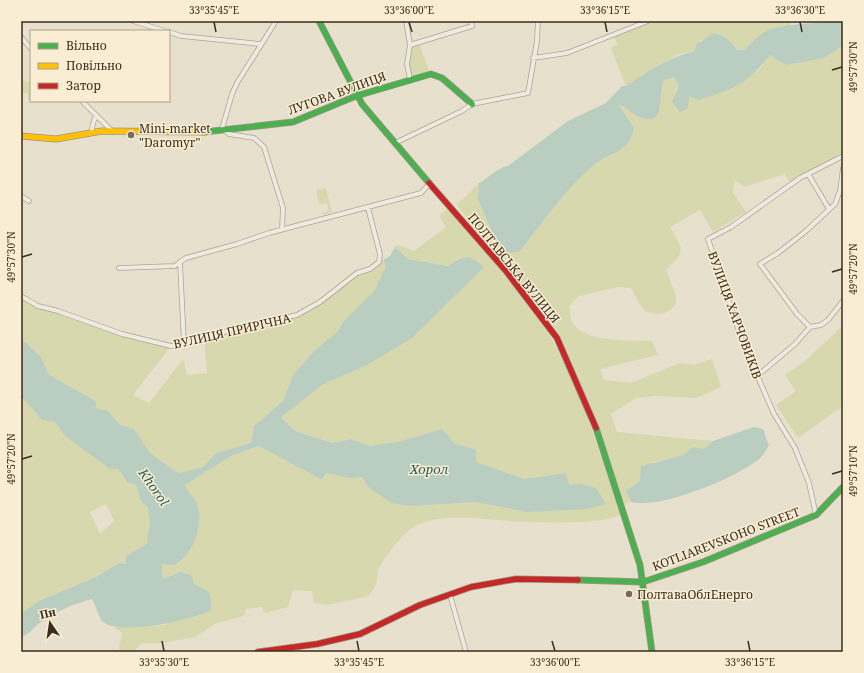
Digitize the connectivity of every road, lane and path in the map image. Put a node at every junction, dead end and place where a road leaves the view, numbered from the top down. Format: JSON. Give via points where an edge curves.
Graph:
{"nodes":[{"id":1,"x":133,"y":21,"type":"edge"},
{"id":2,"x":276,"y":21,"type":"edge"},
{"id":3,"x":319,"y":21,"type":"edge"},
{"id":4,"x":406,"y":21,"type":"edge"},
{"id":5,"x":471,"y":21,"type":"edge"},
{"id":6,"x":538,"y":21,"type":"edge"},
{"id":7,"x":648,"y":21,"type":"edge"},
{"id":8,"x":162,"y":30,"type":"edge"},
{"id":9,"x":170,"y":32,"type":"edge"},
{"id":10,"x":21,"y":37,"type":"edge"},
{"id":11,"x":260,"y":44,"type":"junction"},
{"id":12,"x":410,"y":45,"type":"junction"},
{"id":13,"x":30,"y":48,"type":"edge"},
{"id":14,"x":533,"y":58,"type":"junction"},
{"id":15,"x":410,"y":80,"type":"junction"},
{"id":16,"x":356,"y":96,"type":"junction"},
{"id":17,"x":83,"y":102,"type":"edge"},
{"id":18,"x":472,"y":104,"type":"junction"},
{"id":19,"x":97,"y":116,"type":"junction"},
{"id":20,"x":222,"y":129,"type":"junction"},
{"id":21,"x":114,"y":132,"type":"junction"},
{"id":22,"x":91,"y":133,"type":"junction"},
{"id":23,"x":21,"y":136,"type":"edge"},
{"id":24,"x":395,"y":143,"type":"junction"},
{"id":25,"x":843,"y":156,"type":"edge"},
{"id":26,"x":843,"y":168,"type":"edge"},
{"id":27,"x":808,"y":174,"type":"junction"},
{"id":28,"x":430,"y":183,"type":"junction"},
{"id":29,"x":21,"y":196,"type":"edge"},
{"id":30,"x":29,"y":202,"type":"dead end"},
{"id":31,"x":368,"y":208,"type":"junction"},
{"id":32,"x":829,"y":209,"type":"junction"},
{"id":33,"x":282,"y":229,"type":"junction"},
{"id":34,"x":180,"y":262,"type":"junction"},
{"id":35,"x":118,"y":268,"type":"dead end"},
{"id":36,"x":21,"y":296,"type":"edge"},
{"id":37,"x":843,"y":302,"type":"edge"},
{"id":38,"x":810,"y":327,"type":"junction"},
{"id":39,"x":184,"y":344,"type":"junction"},
{"id":40,"x":757,"y":376,"type":"junction"},
{"id":41,"x":843,"y":487,"type":"edge"},
{"id":42,"x":816,"y":515,"type":"junction"},
{"id":43,"x":643,"y":582,"type":"junction"},
{"id":44,"x":450,"y":595,"type":"junction"},
{"id":45,"x":258,"y":652,"type":"edge"},
{"id":46,"x":466,"y":652,"type":"edge"},
{"id":47,"x":652,"y":652,"type":"edge"}],
"edges":[{"from":1,"to":8,"type":"street"},
{"from":2,"to":11,"type":"street"},
{"from":3,"to":16,"type":"street","name":"ПОЛТАВСЬКА ВУЛИЦЯ"},
{"from":4,"to":12,"type":"street"},
{"from":5,"to":12,"type":"street","via":[[472,26]]},
{"from":6,"to":14,"type":"street"},
{"from":7,"to":14,"type":"street","via":[[567,53]]},
{"from":9,"to":11,"type":"street","via":[[181,36]]},
{"from":10,"to":13,"type":"street"},
{"from":11,"to":20,"type":"street","via":[[232,94]]},
{"from":12,"to":15,"type":"street","via":[[407,64]]},
{"from":14,"to":18,"type":"street","via":[[528,93]]},
{"from":15,"to":16,"type":"street","name":"ЛУГОВА ВУЛИЦЯ"},
{"from":15,"to":18,"type":"street","name":"ЛУГОВА ВУЛИЦЯ","via":[[430,74],[442,78]]},
{"from":16,"to":20,"type":"street","name":"ЛУГОВА ВУЛИЦЯ","via":[[293,122]]},
{"from":16,"to":24,"type":"street","name":"ПОЛТАВСЬКА ВУЛИЦЯ"},
{"from":17,"to":19,"type":"street"},
{"from":18,"to":24,"type":"street"},
{"from":19,"to":21,"type":"street"},
{"from":19,"to":22,"type":"street"},
{"from":20,"to":21,"type":"street","name":"ЛУГОВА ВУЛИЦЯ","via":[[205,132]]},
{"from":20,"to":33,"type":"street","via":[[230,134],[254,138],[264,147],[283,208]]},
{"from":21,"to":22,"type":"street","name":"ЛУГОВА ВУЛИЦЯ"},
{"from":22,"to":23,"type":"street","name":"ЛУГОВА ВУЛИЦЯ","via":[[56,139]]},
{"from":24,"to":28,"type":"street","name":"ПОЛТАВСЬКА ВУЛИЦЯ"},
{"from":25,"to":27,"type":"street","name":"ВУЛИЦЯ ХАРЧОВИКІВ"},
{"from":26,"to":32,"type":"street","via":[[840,191],[835,204]]},
{"from":27,"to":32,"type":"street"},
{"from":27,"to":40,"type":"street","name":"ВУЛИЦЯ ХАРЧОВИКІВ","via":[[731,227],[708,239],[743,343]]},
{"from":28,"to":31,"type":"street","via":[[421,193]]},
{"from":28,"to":43,"type":"street","name":"ПОЛТАВСЬКА ВУЛИЦЯ","via":[[506,271],[557,338],[594,423],[640,565]]},
{"from":29,"to":30,"type":"street"},
{"from":31,"to":33,"type":"street"},
{"from":31,"to":39,"type":"street","name":"ВУЛИЦЯ ПРИРІЧНА","via":[[380,254],[379,262],[370,269],[358,273],[320,302],[297,315],[238,328]]},
{"from":32,"to":38,"type":"street","via":[[801,235],[760,264],[797,314]]},
{"from":33,"to":34,"type":"street"},
{"from":34,"to":35,"type":"street","via":[[175,266]]},
{"from":34,"to":39,"type":"street"},
{"from":36,"to":39,"type":"street","name":"ВУЛИЦЯ ПРИРІЧНА","via":[[38,306],[122,334],[171,346]]},
{"from":37,"to":38,"type":"street","via":[[828,320],[821,325]]},
{"from":38,"to":40,"type":"street","via":[[795,344]]},
{"from":40,"to":42,"type":"street","name":"ВУЛИЦЯ ХАРЧОВИКІВ","via":[[774,414],[795,448],[809,484]]},
{"from":41,"to":42,"type":"street","name":"KOTLIAREVSKOHO STREET"},
{"from":42,"to":43,"type":"street","name":"KOTLIAREVSKOHO STREET","via":[[702,562]]},
{"from":43,"to":44,"type":"street","name":"KOTLIAREVSKOHO STREET","via":[[516,579],[489,583]]},
{"from":43,"to":47,"type":"street","name":"ПОЛТАВСЬКА ВУЛИЦЯ"},
{"from":44,"to":45,"type":"street","name":"KOTLIAREVSKOHO STREET","via":[[420,605],[360,634],[317,644]]},
{"from":44,"to":46,"type":"street"}]}
